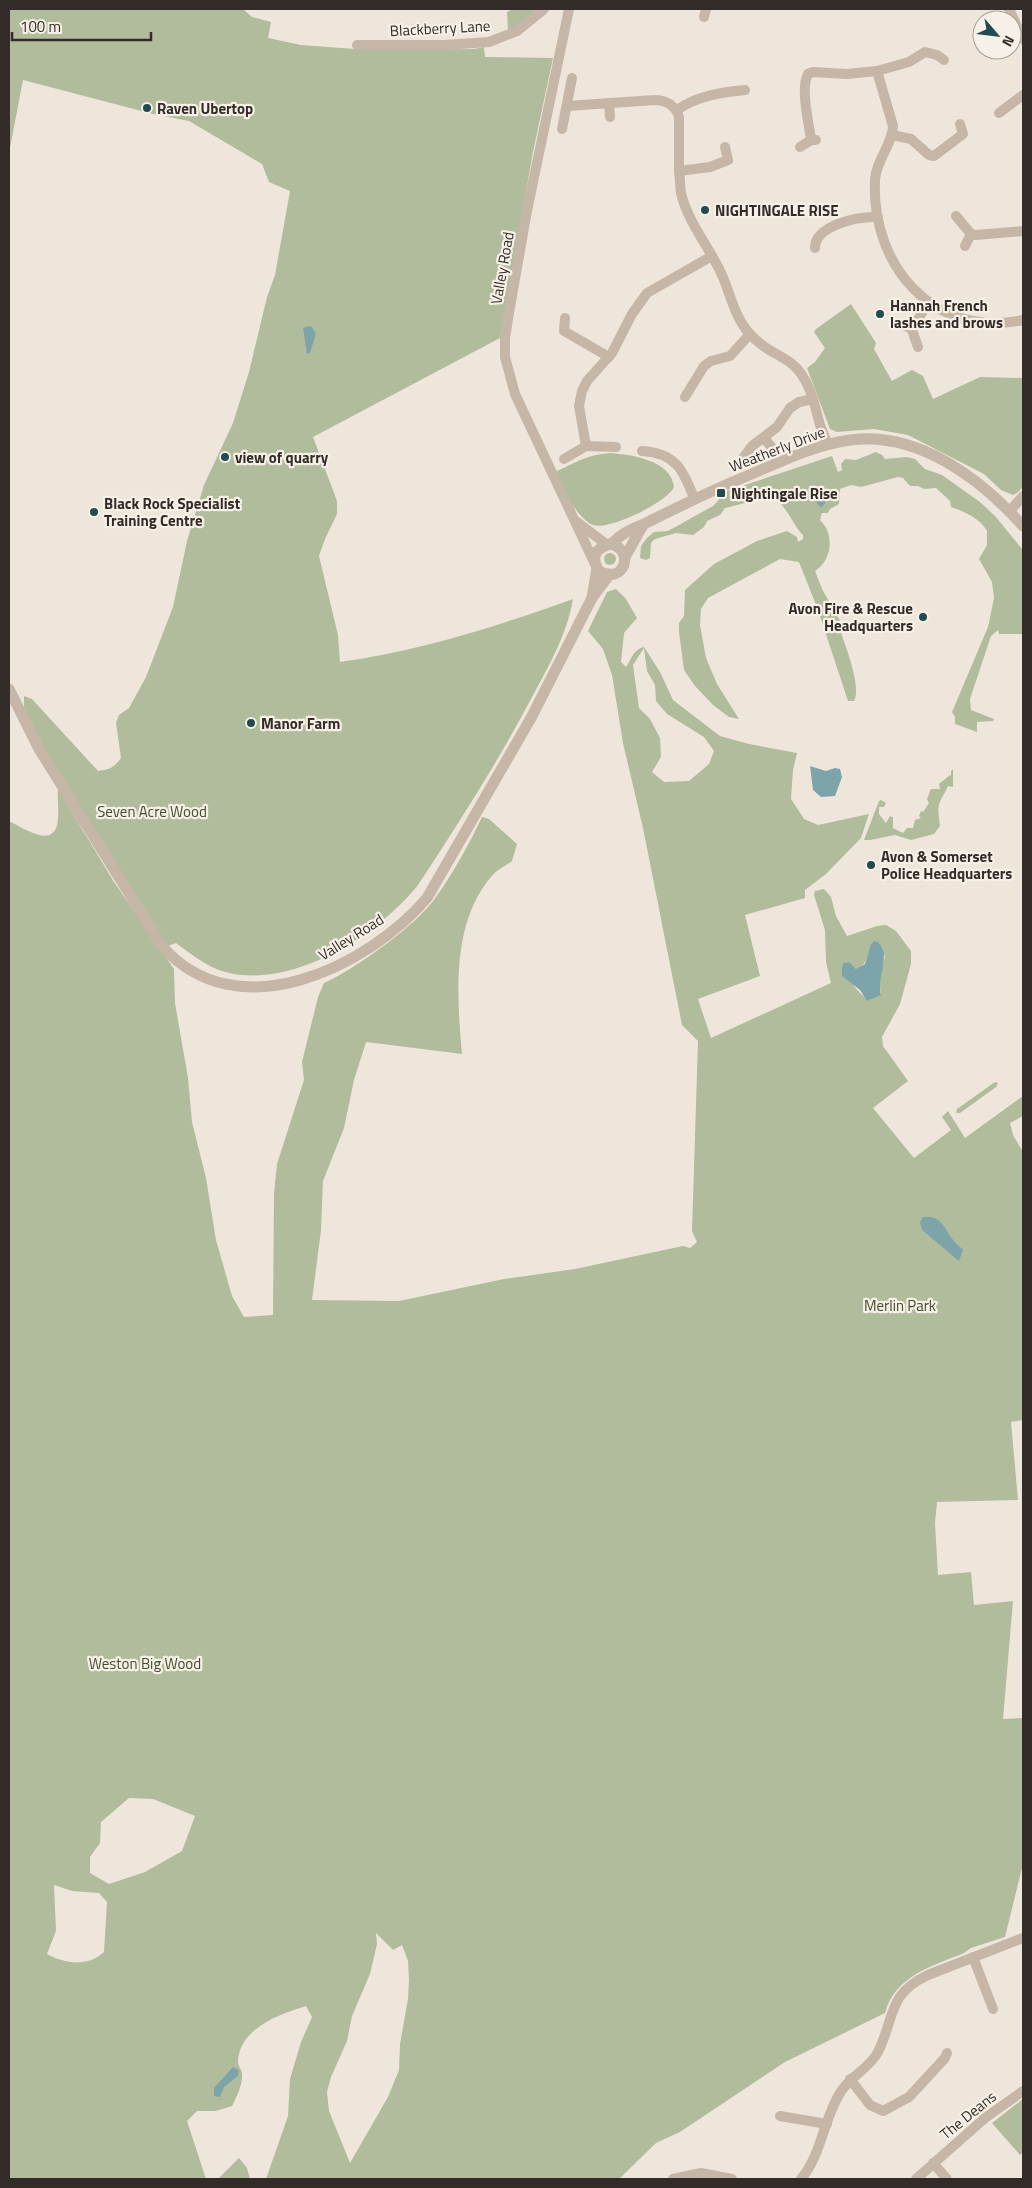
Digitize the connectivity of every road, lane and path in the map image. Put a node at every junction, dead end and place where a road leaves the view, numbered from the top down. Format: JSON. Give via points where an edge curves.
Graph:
{"nodes":[{"id":1,"x":544,"y":9,"type":"edge"},
{"id":2,"x":569,"y":9,"type":"edge"},
{"id":3,"x":1009,"y":9,"type":"edge"},
{"id":4,"x":1023,"y":39,"type":"edge"},
{"id":5,"x":922,"y":42,"type":"dead end"},
{"id":6,"x":357,"y":45,"type":"dead end"},
{"id":7,"x":924,"y":52,"type":"junction"},
{"id":8,"x":944,"y":60,"type":"dead end"},
{"id":9,"x":877,"y":71,"type":"junction"},
{"id":10,"x":572,"y":78,"type":"dead end"},
{"id":11,"x":724,"y":81,"type":"dead end"},
{"id":12,"x":745,"y":90,"type":"dead end"},
{"id":13,"x":726,"y":92,"type":"junction"},
{"id":14,"x":1023,"y":96,"type":"edge"},
{"id":15,"x":609,"y":103,"type":"junction"},
{"id":16,"x":567,"y":106,"type":"junction"},
{"id":17,"x":676,"y":110,"type":"junction"},
{"id":18,"x":1000,"y":113,"type":"dead end"},
{"id":19,"x":610,"y":117,"type":"dead end"},
{"id":20,"x":960,"y":124,"type":"dead end"},
{"id":21,"x":562,"y":130,"type":"dead end"},
{"id":22,"x":892,"y":135,"type":"junction"},
{"id":23,"x":725,"y":146,"type":"dead end"},
{"id":24,"x":800,"y":147,"type":"dead end"},
{"id":25,"x":679,"y":171,"type":"junction"},
{"id":26,"x":956,"y":216,"type":"dead end"},
{"id":27,"x":878,"y":217,"type":"junction"},
{"id":28,"x":1023,"y":231,"type":"edge"},
{"id":29,"x":972,"y":234,"type":"junction"},
{"id":30,"x":965,"y":246,"type":"dead end"},
{"id":31,"x":815,"y":248,"type":"dead end"},
{"id":32,"x":712,"y":256,"type":"junction"},
{"id":33,"x":928,"y":302,"type":"junction"},
{"id":34,"x":565,"y":318,"type":"dead end"},
{"id":35,"x":1023,"y":320,"type":"edge"},
{"id":36,"x":750,"y":334,"type":"junction"},
{"id":37,"x":918,"y":347,"type":"dead end"},
{"id":38,"x":609,"y":357,"type":"junction"},
{"id":39,"x":685,"y":397,"type":"dead end"},
{"id":40,"x":813,"y":399,"type":"junction"},
{"id":41,"x":764,"y":438,"type":"junction"},
{"id":42,"x":655,"y":440,"type":"dead end"},
{"id":43,"x":828,"y":444,"type":"junction"},
{"id":44,"x":586,"y":446,"type":"junction"},
{"id":45,"x":616,"y":447,"type":"dead end"},
{"id":46,"x":773,"y":449,"type":"dead end"},
{"id":47,"x":642,"y":451,"type":"dead end"},
{"id":48,"x":654,"y":452,"type":"junction"},
{"id":49,"x":564,"y":460,"type":"dead end"},
{"id":50,"x":741,"y":461,"type":"dead end"},
{"id":51,"x":1023,"y":496,"type":"edge"},
{"id":52,"x":694,"y":498,"type":"junction"},
{"id":53,"x":1009,"y":512,"type":"junction"},
{"id":54,"x":576,"y":521,"type":"junction"},
{"id":55,"x":643,"y":524,"type":"junction"},
{"id":56,"x":1023,"y":526,"type":"edge"},
{"id":57,"x":608,"y":544,"type":"junction"},
{"id":58,"x":625,"y":557,"type":"junction"},
{"id":59,"x":596,"y":566,"type":"junction"},
{"id":60,"x":610,"y":574,"type":"junction"},
{"id":61,"x":592,"y":598,"type":"junction"},
{"id":62,"x":9,"y":689,"type":"edge"},
{"id":63,"x":1023,"y":1938,"type":"edge"},
{"id":64,"x":973,"y":1957,"type":"junction"},
{"id":65,"x":993,"y":2009,"type":"dead end"},
{"id":66,"x":947,"y":2058,"type":"dead end"},
{"id":67,"x":850,"y":2079,"type":"junction"},
{"id":68,"x":1023,"y":2091,"type":"edge"},
{"id":69,"x":786,"y":2114,"type":"dead end"},
{"id":70,"x":827,"y":2124,"type":"junction"},
{"id":71,"x":933,"y":2164,"type":"junction"},
{"id":72,"x":673,"y":2179,"type":"edge"},
{"id":73,"x":732,"y":2179,"type":"edge"},
{"id":74,"x":801,"y":2179,"type":"edge"},
{"id":75,"x":916,"y":2179,"type":"edge"},
{"id":76,"x":947,"y":2179,"type":"edge"}],
"edges":[{"from":1,"to":6,"type":"street","name":"Blackberry Lane","via":[[517,31],[489,42]]},
{"from":2,"to":54,"type":"street","name":"Valley Road","via":[[508,313],[505,357],[515,394]]},
{"from":3,"to":4,"type":"street"},
{"from":5,"to":7,"type":"street"},
{"from":7,"to":8,"type":"street"},
{"from":7,"to":9,"type":"street","via":[[909,62]]},
{"from":9,"to":22,"type":"street","via":[[891,118]]},
{"from":9,"to":24,"type":"street","via":[[808,74],[806,99],[814,140]]},
{"from":10,"to":16,"type":"street"},
{"from":11,"to":13,"type":"street"},
{"from":12,"to":13,"type":"street"},
{"from":13,"to":17,"type":"street","via":[[687,102]]},
{"from":14,"to":18,"type":"street"},
{"from":15,"to":16,"type":"street"},
{"from":15,"to":17,"type":"street","via":[[661,100]]},
{"from":15,"to":19,"type":"street"},
{"from":16,"to":21,"type":"street"},
{"from":17,"to":25,"type":"street","via":[[680,127]]},
{"from":20,"to":22,"type":"street","via":[[966,136],[934,156],[911,140]]},
{"from":22,"to":27,"type":"street","via":[[876,175]]},
{"from":23,"to":25,"type":"street","via":[[733,162]]},
{"from":25,"to":32,"type":"street","via":[[687,210]]},
{"from":26,"to":29,"type":"street"},
{"from":27,"to":31,"type":"street","via":[[839,224],[815,234]]},
{"from":27,"to":33,"type":"street","via":[[890,258],[908,284]]},
{"from":28,"to":29,"type":"street"},
{"from":29,"to":30,"type":"street"},
{"from":32,"to":36,"type":"street"},
{"from":32,"to":38,"type":"street","via":[[644,289]]},
{"from":33,"to":35,"type":"street","via":[[965,319],[997,323]]},
{"from":33,"to":37,"type":"street","via":[[908,327]]},
{"from":34,"to":38,"type":"street","via":[[560,334]]},
{"from":36,"to":39,"type":"street","via":[[730,356],[706,365],[697,386]]},
{"from":36,"to":40,"type":"street","via":[[797,366]]},
{"from":38,"to":44,"type":"street","via":[[587,381],[573,406]]},
{"from":40,"to":41,"type":"street","via":[[794,405]]},
{"from":40,"to":43,"type":"street"},
{"from":41,"to":46,"type":"street"},
{"from":41,"to":50,"type":"street","via":[[752,446]]},
{"from":42,"to":48,"type":"street"},
{"from":43,"to":52,"type":"street","name":"Weatherly Drive"},
{"from":43,"to":53,"type":"street","name":"Weatherly Drive","via":[[878,439],[916,448],[960,471]]},
{"from":44,"to":45,"type":"street"},
{"from":44,"to":49,"type":"street"},
{"from":47,"to":48,"type":"street"},
{"from":48,"to":52,"type":"street","via":[[678,465]]},
{"from":51,"to":53,"type":"street"},
{"from":52,"to":55,"type":"street","name":"Weatherly Drive"},
{"from":53,"to":56,"type":"street","name":"Weatherly Drive"},
{"from":54,"to":57,"type":"street","name":"Valley Road"},
{"from":54,"to":59,"type":"street","name":"Valley Road"},
{"from":55,"to":57,"type":"street","name":"Weatherly Drive"},
{"from":55,"to":58,"type":"street"},
{"from":57,"to":58,"type":"street","name":"Valley Road","via":[[620,548]]},
{"from":57,"to":59,"type":"street","name":"Valley Road","via":[[601,546],[595,554]]},
{"from":58,"to":60,"type":"street","name":"Valley Road","via":[[623,567]]},
{"from":59,"to":60,"type":"street"},
{"from":59,"to":61,"type":"street","name":"Valley Road"},
{"from":60,"to":61,"type":"street","name":"Valley Road"},
{"from":61,"to":62,"type":"street","name":"Valley Road","via":[[531,718],[427,898],[386,935],[341,964],[318,975],[273,986],[218,982],[184,968],[166,951],[39,749]]},
{"from":63,"to":64,"type":"street"},
{"from":64,"to":65,"type":"street"},
{"from":64,"to":67,"type":"street","via":[[922,1978],[905,1990],[891,2012],[875,2058]]},
{"from":66,"to":67,"type":"street","via":[[907,2099],[883,2111],[877,2111]]},
{"from":67,"to":70,"type":"street","via":[[838,2095]]},
{"from":68,"to":71,"type":"street","name":"The Deans","via":[[985,2118]]},
{"from":69,"to":70,"type":"street"},
{"from":70,"to":74,"type":"street","via":[[815,2158]]},
{"from":71,"to":75,"type":"street","name":"The Deans"},
{"from":71,"to":76,"type":"street"},
{"from":72,"to":73,"type":"street","via":[[701,2173]]}]}
